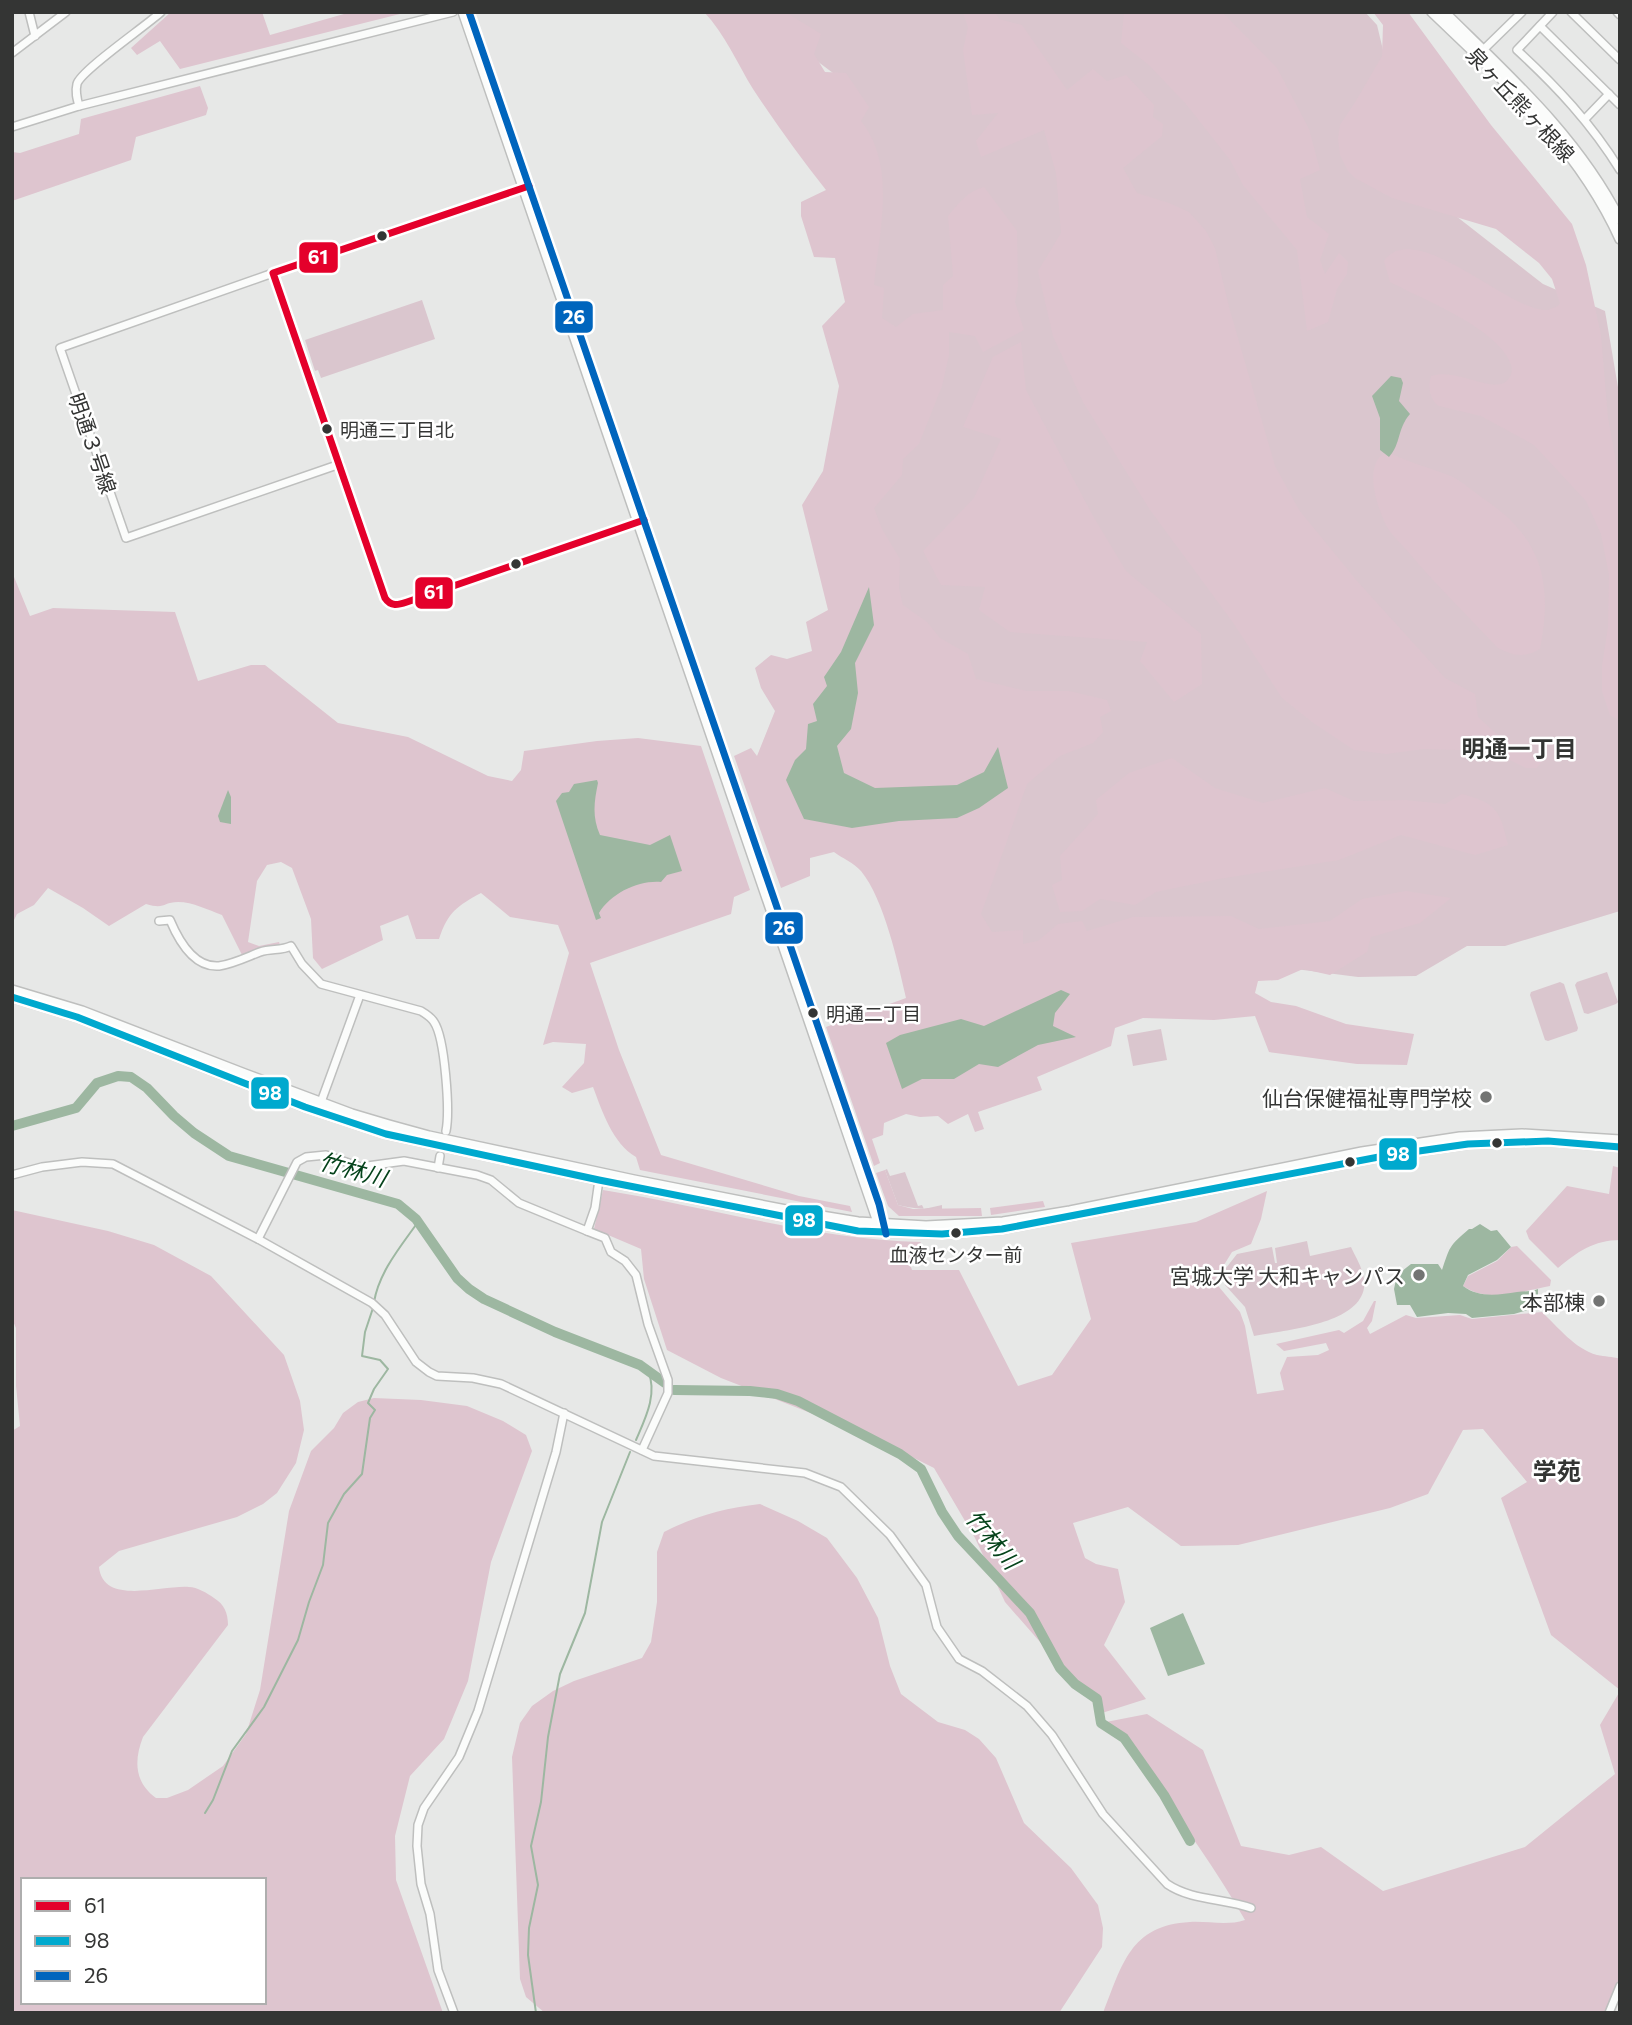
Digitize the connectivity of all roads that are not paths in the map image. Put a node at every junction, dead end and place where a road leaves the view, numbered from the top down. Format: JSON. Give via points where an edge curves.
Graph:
{"nodes":[{"id":1,"x":29,"y":12,"type":"edge"},
{"id":2,"x":66,"y":12,"type":"edge"},
{"id":3,"x":161,"y":12,"type":"edge"},
{"id":4,"x":453,"y":12,"type":"edge"},
{"id":5,"x":462,"y":12,"type":"edge"},
{"id":6,"x":469,"y":12,"type":"edge"},
{"id":7,"x":1432,"y":12,"type":"edge"},
{"id":8,"x":1444,"y":12,"type":"edge"},
{"id":9,"x":1522,"y":12,"type":"edge"},
{"id":10,"x":1553,"y":12,"type":"edge"},
{"id":11,"x":1571,"y":12,"type":"edge"},
{"id":12,"x":1540,"y":26,"type":"junction"},
{"id":13,"x":34,"y":36,"type":"junction"},
{"id":14,"x":12,"y":53,"type":"edge"},
{"id":15,"x":1480,"y":53,"type":"junction"},
{"id":16,"x":1620,"y":60,"type":"edge"},
{"id":17,"x":1609,"y":94,"type":"junction"},
{"id":18,"x":1620,"y":105,"type":"edge"},
{"id":19,"x":79,"y":107,"type":"junction"},
{"id":20,"x":1585,"y":119,"type":"junction"},
{"id":21,"x":12,"y":127,"type":"edge"},
{"id":22,"x":1620,"y":170,"type":"edge"},
{"id":23,"x":526,"y":187,"type":"junction"},
{"id":24,"x":1620,"y":220,"type":"edge"},
{"id":25,"x":1619,"y":237,"type":"edge"},
{"id":26,"x":273,"y":274,"type":"junction"},
{"id":27,"x":340,"y":464,"type":"junction"},
{"id":28,"x":641,"y":521,"type":"junction"},
{"id":29,"x":159,"y":921,"type":"dead end"},
{"id":30,"x":12,"y":990,"type":"edge"},
{"id":31,"x":360,"y":995,"type":"junction"},
{"id":32,"x":12,"y":997,"type":"edge"},
{"id":33,"x":321,"y":1102,"type":"junction"},
{"id":34,"x":446,"y":1131,"type":"dead end"},
{"id":35,"x":1620,"y":1140,"type":"edge"},
{"id":36,"x":1620,"y":1147,"type":"edge"},
{"id":37,"x":440,"y":1156,"type":"dead end"},
{"id":38,"x":438,"y":1168,"type":"junction"},
{"id":39,"x":12,"y":1175,"type":"edge"},
{"id":40,"x":599,"y":1180,"type":"junction"},
{"id":41,"x":882,"y":1229,"type":"junction"},
{"id":42,"x":587,"y":1231,"type":"junction"},
{"id":43,"x":258,"y":1239,"type":"junction"},
{"id":44,"x":564,"y":1413,"type":"junction"},
{"id":45,"x":642,"y":1450,"type":"junction"},
{"id":46,"x":1251,"y":1908,"type":"dead end"},
{"id":47,"x":1620,"y":1986,"type":"edge"},
{"id":48,"x":1613,"y":2011,"type":"edge"},
{"id":49,"x":454,"y":2013,"type":"edge"}],
"edges":[{"from":1,"to":13,"type":"street"},
{"from":2,"to":13,"type":"street"},
{"from":3,"to":19,"type":"street","via":[[83,73],[77,83]]},
{"from":4,"to":19,"type":"street"},
{"from":5,"to":23,"type":"street"},
{"from":6,"to":23,"type":"street"},
{"from":7,"to":15,"type":"main road","name":"泉ヶ丘熊ヶ根線"},
{"from":8,"to":15,"type":"main road","name":"泉ヶ丘熊ヶ根線"},
{"from":9,"to":15,"type":"street"},
{"from":10,"to":12,"type":"street"},
{"from":11,"to":16,"type":"street"},
{"from":12,"to":17,"type":"street"},
{"from":12,"to":20,"type":"street","via":[[1517,50]]},
{"from":13,"to":14,"type":"street"},
{"from":15,"to":24,"type":"main road","name":"泉ヶ丘熊ヶ根線","via":[[1533,99],[1565,135]]},
{"from":15,"to":25,"type":"main road","name":"泉ヶ丘熊ヶ根線","via":[[1575,160]]},
{"from":17,"to":18,"type":"street"},
{"from":17,"to":20,"type":"street"},
{"from":19,"to":21,"type":"street"},
{"from":20,"to":22,"type":"street"},
{"from":23,"to":26,"type":"street"},
{"from":23,"to":28,"type":"street"},
{"from":26,"to":27,"type":"street"},
{"from":26,"to":27,"type":"street","name":"明通３号線","via":[[60,348],[92,443],[126,538]]},
{"from":27,"to":28,"type":"street","via":[[385,597],[393,604]]},
{"from":28,"to":41,"type":"street"},
{"from":29,"to":31,"type":"street","via":[[170,920],[187,950],[213,966],[291,946],[321,985]]},
{"from":30,"to":33,"type":"main road","via":[[82,1011]]},
{"from":31,"to":33,"type":"street"},
{"from":31,"to":34,"type":"street","via":[[421,1011],[435,1022],[449,1109]]},
{"from":32,"to":40,"type":"main road","via":[[77,1017],[386,1134]]},
{"from":33,"to":41,"type":"main road","via":[[429,1136]]},
{"from":35,"to":41,"type":"main road","via":[[1522,1134],[1460,1137],[1003,1222]]},
{"from":36,"to":41,"type":"main road","via":[[1548,1141],[1468,1144],[1002,1230]]},
{"from":37,"to":38,"type":"street"},
{"from":38,"to":42,"type":"street","via":[[491,1180],[519,1203]]},
{"from":38,"to":43,"type":"street","via":[[404,1161],[360,1167],[315,1154],[292,1169]]},
{"from":39,"to":43,"type":"street","via":[[82,1162],[113,1164]]},
{"from":40,"to":41,"type":"main road","via":[[823,1226]]},
{"from":40,"to":42,"type":"street"},
{"from":42,"to":45,"type":"street","via":[[605,1238],[611,1252],[634,1272],[667,1374],[668,1393]]},
{"from":43,"to":44,"type":"street","via":[[372,1303],[429,1373],[501,1384]]},
{"from":44,"to":45,"type":"street"},
{"from":44,"to":49,"type":"street","via":[[478,1711],[459,1757],[424,1808],[418,1825],[419,1869],[438,1970]]},
{"from":45,"to":46,"type":"street","via":[[654,1456],[805,1473],[841,1486],[890,1535],[926,1585],[937,1628],[959,1660],[982,1671],[1027,1706],[1052,1735],[1103,1814],[1167,1884],[1175,1890]]},
{"from":47,"to":48,"type":"street"}]}
